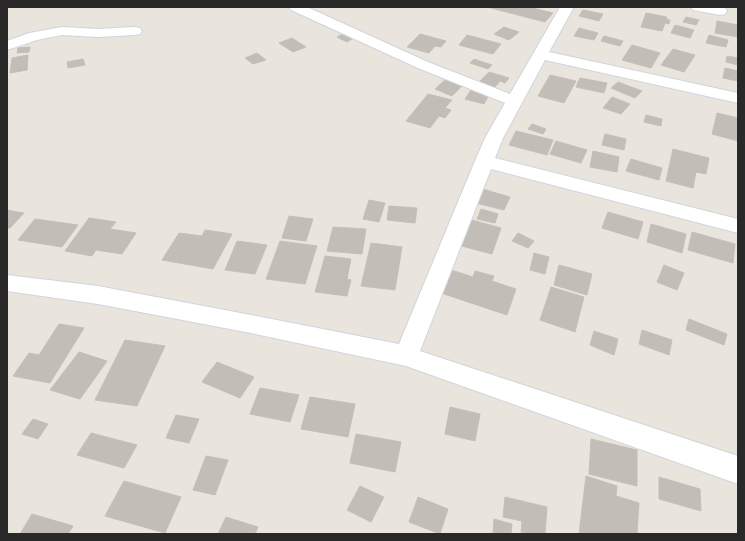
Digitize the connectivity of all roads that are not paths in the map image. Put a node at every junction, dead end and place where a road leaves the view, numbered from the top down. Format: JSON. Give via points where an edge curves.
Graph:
{"nodes":[{"id":1,"x":296,"y":7,"type":"edge"},
{"id":2,"x":567,"y":7,"type":"edge"},
{"id":3,"x":698,"y":7,"type":"edge"},
{"id":4,"x":720,"y":11,"type":"dead end"},
{"id":5,"x":135,"y":32,"type":"dead end"},
{"id":6,"x":7,"y":46,"type":"edge"},
{"id":7,"x":541,"y":55,"type":"junction"},
{"id":8,"x":738,"y":98,"type":"edge"},
{"id":9,"x":514,"y":101,"type":"junction"},
{"id":10,"x":484,"y":161,"type":"junction"},
{"id":11,"x":738,"y":226,"type":"edge"},
{"id":12,"x":7,"y":283,"type":"edge"},
{"id":13,"x":406,"y":356,"type":"junction"},
{"id":14,"x":738,"y":470,"type":"edge"}],
"edges":[{"from":1,"to":9,"type":"street","via":[[423,65]]},
{"from":2,"to":7,"type":"street"},
{"from":3,"to":4,"type":"street"},
{"from":5,"to":6,"type":"street","via":[[62,31],[34,36]]},
{"from":7,"to":8,"type":"street"},
{"from":7,"to":9,"type":"street"},
{"from":9,"to":10,"type":"street"},
{"from":10,"to":11,"type":"street"},
{"from":10,"to":13,"type":"street"},
{"from":12,"to":13,"type":"street","via":[[98,295]]},
{"from":13,"to":14,"type":"street"}]}
